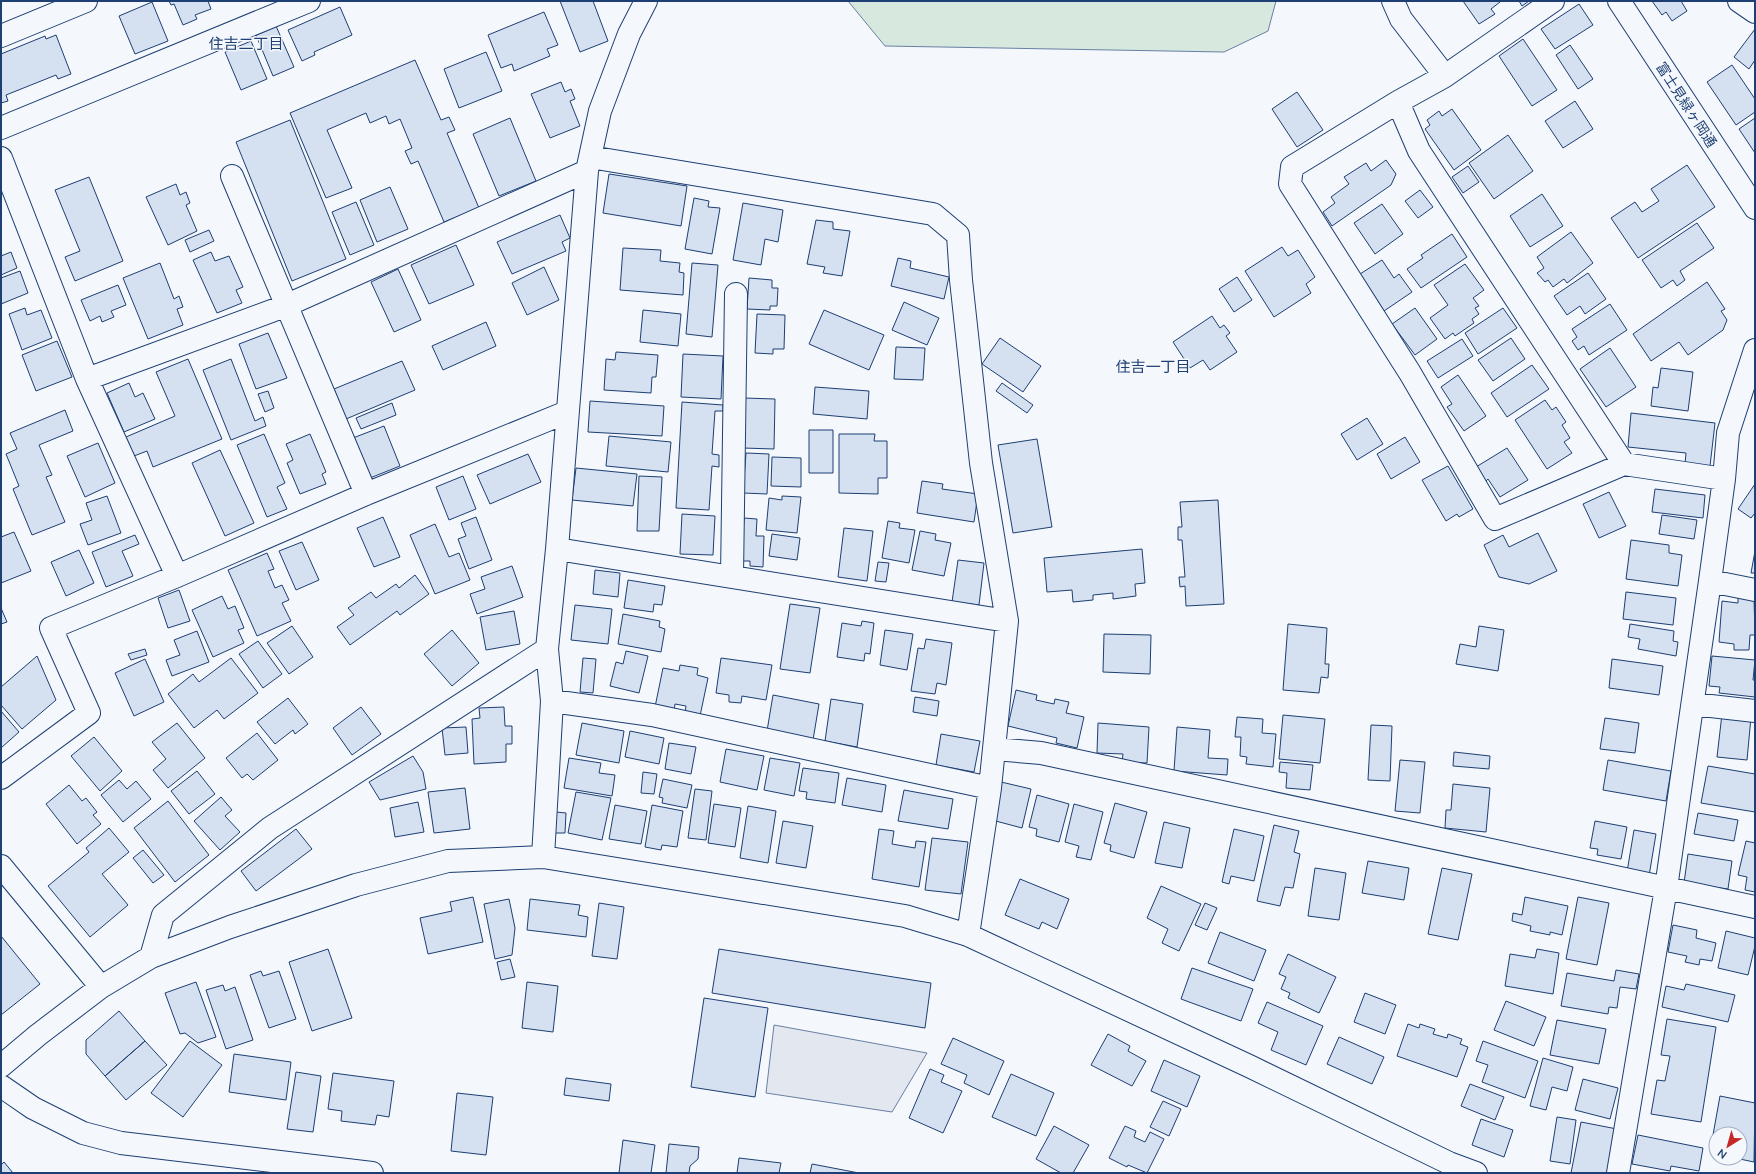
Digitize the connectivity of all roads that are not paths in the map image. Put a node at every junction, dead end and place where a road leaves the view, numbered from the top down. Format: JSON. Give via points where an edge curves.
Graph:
{"nodes":[{"id":1,"x":86,"y":1,"type":"edge"},
{"id":2,"x":309,"y":1,"type":"edge"},
{"id":3,"x":646,"y":1,"type":"edge"},
{"id":4,"x":1394,"y":1,"type":"edge"},
{"id":5,"x":1553,"y":1,"type":"edge"},
{"id":6,"x":1619,"y":1,"type":"edge"},
{"id":7,"x":1739,"y":1,"type":"edge"},
{"id":8,"x":46,"y":8,"type":"edge"},
{"id":9,"x":1755,"y":12,"type":"edge"},
{"id":10,"x":1,"y":36,"type":"edge"},
{"id":11,"x":1445,"y":76,"type":"junction"},
{"id":12,"x":1398,"y":102,"type":"junction"},
{"id":13,"x":1,"y":128,"type":"edge"},
{"id":14,"x":1,"y":158,"type":"edge"},
{"id":15,"x":589,"y":164,"type":"junction"},
{"id":16,"x":232,"y":176,"type":"dead end"},
{"id":17,"x":1755,"y":208,"type":"edge"},
{"id":18,"x":736,"y":294,"type":"dead end"},
{"id":19,"x":285,"y":306,"type":"junction"},
{"id":20,"x":1755,"y":350,"type":"edge"},
{"id":21,"x":88,"y":379,"type":"junction"},
{"id":22,"x":567,"y":412,"type":"junction"},
{"id":23,"x":1624,"y":464,"type":"junction"},
{"id":24,"x":1724,"y":479,"type":"junction"},
{"id":25,"x":366,"y":494,"type":"junction"},
{"id":26,"x":557,"y":549,"type":"junction"},
{"id":27,"x":177,"y":576,"type":"junction"},
{"id":28,"x":732,"y":576,"type":"junction"},
{"id":29,"x":1710,"y":582,"type":"junction"},
{"id":30,"x":1755,"y":590,"type":"edge"},
{"id":31,"x":1006,"y":621,"type":"junction"},
{"id":32,"x":547,"y":649,"type":"junction"},
{"id":33,"x":552,"y":700,"type":"junction"},
{"id":34,"x":1693,"y":704,"type":"junction"},
{"id":35,"x":1755,"y":711,"type":"edge"},
{"id":36,"x":994,"y":748,"type":"junction"},
{"id":37,"x":1,"y":778,"type":"edge"},
{"id":38,"x":990,"y":788,"type":"junction"},
{"id":39,"x":543,"y":857,"type":"junction"},
{"id":40,"x":1,"y":866,"type":"edge"},
{"id":41,"x":1666,"y":888,"type":"junction"},
{"id":42,"x":1755,"y":906,"type":"edge"},
{"id":43,"x":968,"y":936,"type":"junction"},
{"id":44,"x":151,"y":956,"type":"junction"},
{"id":45,"x":101,"y":987,"type":"junction"},
{"id":46,"x":1,"y":1066,"type":"edge"},
{"id":47,"x":1,"y":1086,"type":"edge"},
{"id":48,"x":372,"y":1173,"type":"edge"},
{"id":49,"x":1476,"y":1173,"type":"edge"},
{"id":50,"x":1618,"y":1173,"type":"edge"}],
"edges":[{"from":1,"to":8,"type":"street"},
{"from":2,"to":13,"type":"street"},
{"from":3,"to":15,"type":"street","via":[[629,34],[600,111]]},
{"from":4,"to":11,"type":"street","via":[[1401,19]]},
{"from":5,"to":11,"type":"street"},
{"from":6,"to":17,"type":"street","name":"富士見緑ヶ岡通"},
{"from":7,"to":9,"type":"street"},
{"from":8,"to":10,"type":"street"},
{"from":11,"to":12,"type":"street"},
{"from":12,"to":23,"type":"street","via":[[1419,151]]},
{"from":12,"to":23,"type":"street","via":[[1292,167],[1290,184],[1410,373],[1495,518]]},
{"from":14,"to":21,"type":"street"},
{"from":15,"to":19,"type":"street"},
{"from":15,"to":22,"type":"street"},
{"from":15,"to":31,"type":"street","via":[[933,214],[958,235],[981,463]]},
{"from":16,"to":19,"type":"street"},
{"from":18,"to":28,"type":"street"},
{"from":19,"to":21,"type":"street"},
{"from":19,"to":25,"type":"street"},
{"from":20,"to":24,"type":"street","via":[[1728,433]]},
{"from":21,"to":27,"type":"street"},
{"from":22,"to":25,"type":"street"},
{"from":22,"to":26,"type":"street"},
{"from":23,"to":24,"type":"street"},
{"from":24,"to":29,"type":"street"},
{"from":25,"to":27,"type":"street"},
{"from":26,"to":28,"type":"street"},
{"from":26,"to":32,"type":"street"},
{"from":27,"to":37,"type":"street","via":[[51,628],[88,712]]},
{"from":28,"to":31,"type":"street"},
{"from":29,"to":30,"type":"street"},
{"from":29,"to":34,"type":"street"},
{"from":31,"to":36,"type":"street"},
{"from":32,"to":33,"type":"street"},
{"from":32,"to":44,"type":"street","via":[[270,828],[163,916]]},
{"from":33,"to":38,"type":"street","via":[[652,715]]},
{"from":33,"to":39,"type":"street"},
{"from":34,"to":35,"type":"street"},
{"from":34,"to":41,"type":"street"},
{"from":36,"to":38,"type":"street"},
{"from":36,"to":41,"type":"street","via":[[1041,753]]},
{"from":38,"to":43,"type":"street"},
{"from":39,"to":43,"type":"street","via":[[905,916]]},
{"from":39,"to":44,"type":"street","via":[[448,861],[356,885]]},
{"from":40,"to":45,"type":"street"},
{"from":41,"to":42,"type":"street"},
{"from":41,"to":50,"type":"street"},
{"from":43,"to":49,"type":"street","via":[[1249,1066],[1449,1163]]},
{"from":44,"to":45,"type":"street"},
{"from":45,"to":46,"type":"street"},
{"from":47,"to":48,"type":"street","via":[[33,1108],[83,1133],[121,1143]]}]}
